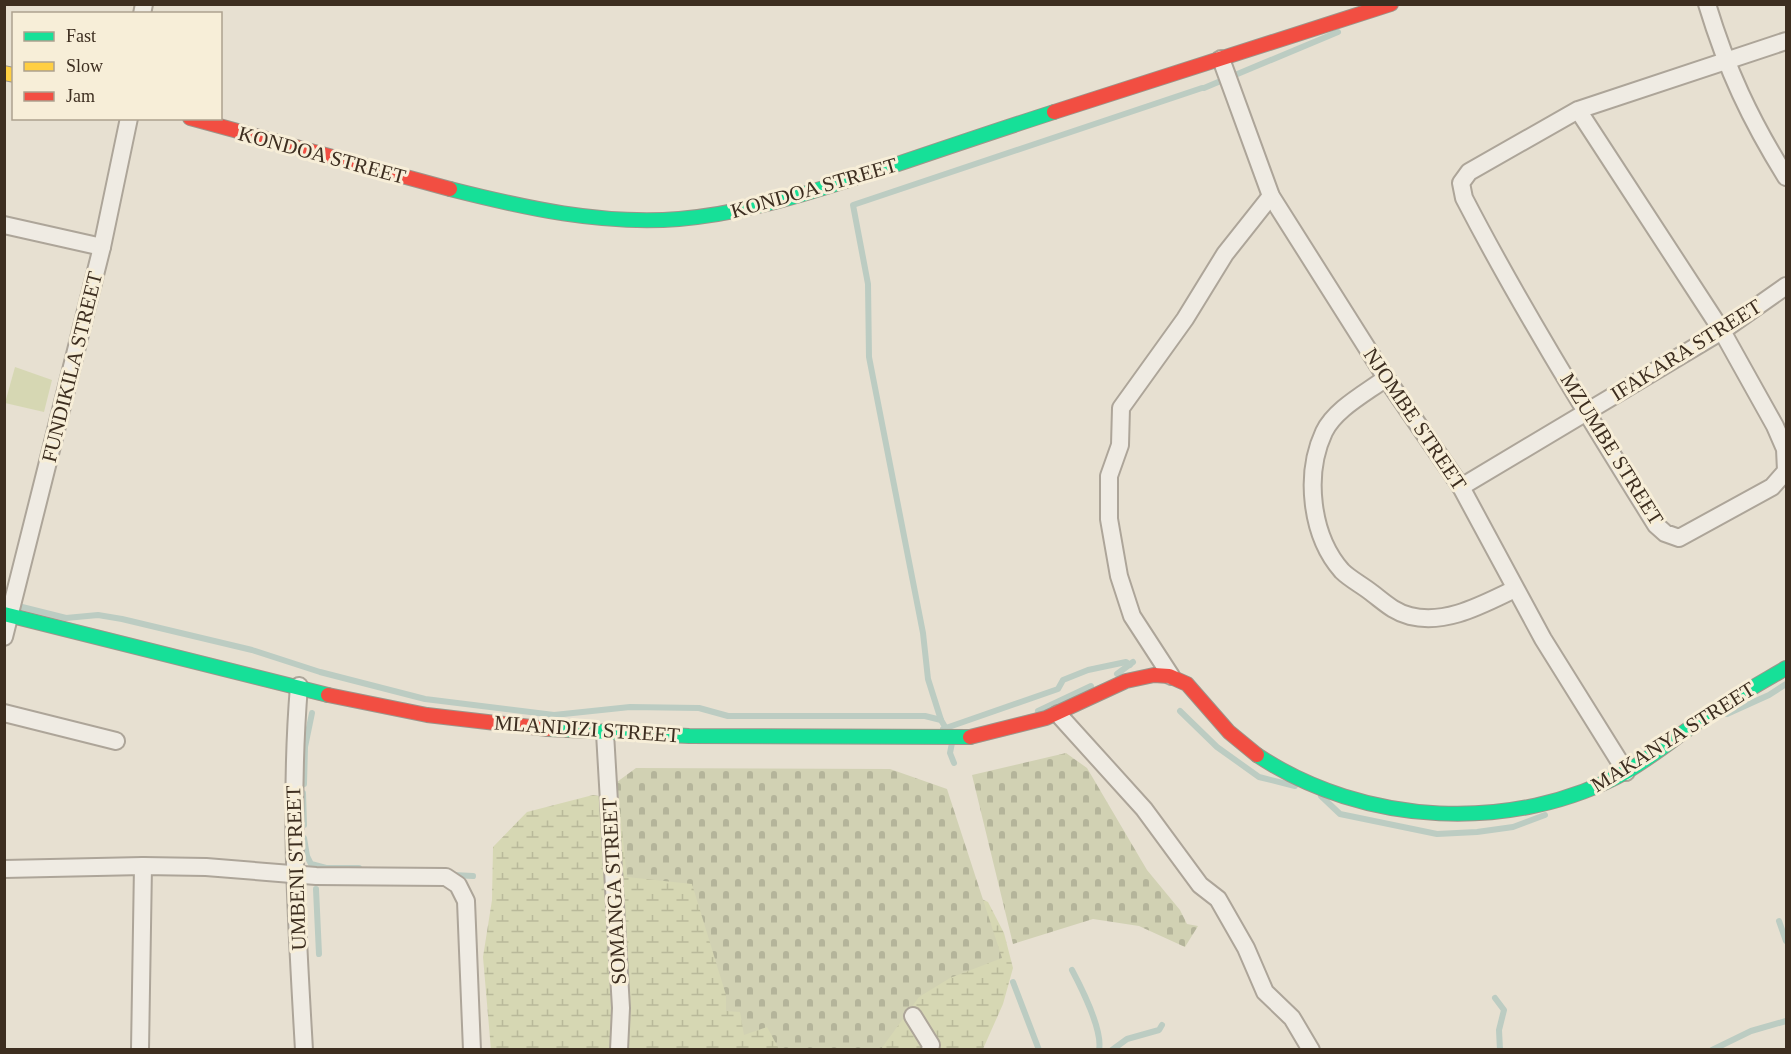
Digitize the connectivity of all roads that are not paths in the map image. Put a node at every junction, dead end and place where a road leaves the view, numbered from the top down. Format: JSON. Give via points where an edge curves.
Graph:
{"nodes":[{"id":1,"x":1391,"y":4,"type":"edge"},
{"id":2,"x":1707,"y":4,"type":"edge"},
{"id":3,"x":1786,"y":40,"type":"edge"},
{"id":4,"x":1221,"y":59,"type":"junction"},
{"id":5,"x":1725,"y":61,"type":"junction"},
{"id":6,"x":1578,"y":110,"type":"junction"},
{"id":7,"x":129,"y":120,"type":"edge"},
{"id":8,"x":197,"y":120,"type":"edge"},
{"id":9,"x":1786,"y":177,"type":"edge"},
{"id":10,"x":1270,"y":196,"type":"junction"},
{"id":11,"x":4,"y":225,"type":"edge"},
{"id":12,"x":102,"y":248,"type":"junction"},
{"id":13,"x":1786,"y":286,"type":"edge"},
{"id":14,"x":1722,"y":331,"type":"junction"},
{"id":15,"x":1386,"y":378,"type":"junction"},
{"id":16,"x":1586,"y":412,"type":"junction"},
{"id":17,"x":1461,"y":487,"type":"junction"},
{"id":18,"x":1515,"y":589,"type":"junction"},
{"id":19,"x":7,"y":614,"type":"edge"},
{"id":20,"x":4,"y":637,"type":"edge"},
{"id":21,"x":1786,"y":668,"type":"edge"},
{"id":22,"x":1171,"y":676,"type":"junction"},
{"id":23,"x":299,"y":686,"type":"junction"},
{"id":24,"x":4,"y":713,"type":"edge"},
{"id":25,"x":1058,"y":714,"type":"junction"},
{"id":26,"x":605,"y":733,"type":"junction"},
{"id":27,"x":116,"y":741,"type":"dead end"},
{"id":28,"x":1626,"y":772,"type":"junction"},
{"id":29,"x":142,"y":866,"type":"junction"},
{"id":30,"x":4,"y":869,"type":"edge"},
{"id":31,"x":294,"y":873,"type":"junction"},
{"id":32,"x":913,"y":1016,"type":"dead end"},
{"id":33,"x":140,"y":1050,"type":"edge"},
{"id":34,"x":304,"y":1050,"type":"edge"},
{"id":35,"x":472,"y":1050,"type":"edge"},
{"id":36,"x":619,"y":1050,"type":"edge"},
{"id":37,"x":930,"y":1050,"type":"edge"},
{"id":38,"x":1311,"y":1050,"type":"edge"}],
"edges":[{"from":1,"to":4,"type":"street","name":"KONDOA STREET"},
{"from":2,"to":5,"type":"street"},
{"from":3,"to":5,"type":"street","name":"MZUMBE STREET"},
{"from":4,"to":8,"type":"street","name":"KONDOA STREET","via":[[825,188],[761,206],[679,219],[617,219],[543,212],[403,178]]},
{"from":4,"to":10,"type":"street","name":"NJOMBE STREET"},
{"from":5,"to":6,"type":"street","name":"MZUMBE STREET"},
{"from":5,"to":9,"type":"street","via":[[1742,102]]},
{"from":6,"to":14,"type":"street","name":"MZUMBE STREET"},
{"from":6,"to":16,"type":"street","name":"MZUMBE STREET","via":[[1469,172],[1461,183],[1464,198],[1509,285]]},
{"from":7,"to":12,"type":"street","name":"FUNDIKILA STREET"},
{"from":10,"to":15,"type":"street","name":"NJOMBE STREET"},
{"from":10,"to":22,"type":"street","via":[[1225,254],[1185,319],[1121,408],[1120,445],[1109,477],[1109,519],[1119,576],[1132,616]]},
{"from":11,"to":12,"type":"street"},
{"from":12,"to":19,"type":"street","name":"FUNDIKILA STREET"},
{"from":13,"to":14,"type":"street","name":"IFAKARA STREET"},
{"from":14,"to":16,"type":"street","name":"IFAKARA STREET"},
{"from":14,"to":16,"type":"street","name":"MZUMBE STREET","via":[[1785,449],[1786,471],[1773,487],[1679,538],[1665,533],[1656,525]]},
{"from":15,"to":17,"type":"street","name":"NJOMBE STREET"},
{"from":15,"to":18,"type":"street","via":[[1344,409],[1324,431],[1313,472],[1317,521],[1324,545],[1343,572],[1389,608],[1411,616],[1450,615],[1476,608]]},
{"from":16,"to":17,"type":"street","name":"IFAKARA STREET"},
{"from":17,"to":18,"type":"street","name":"NJOMBE STREET"},
{"from":18,"to":28,"type":"street","name":"NJOMBE STREET"},
{"from":19,"to":20,"type":"street","name":"FUNDIKILA STREET"},
{"from":19,"to":23,"type":"street","name":"MLANDIZI STREET"},
{"from":21,"to":28,"type":"street","name":"MAKANYA STREET","via":[[1714,711]]},
{"from":22,"to":25,"type":"street","name":"MLANDIZI STREET","via":[[1131,679]]},
{"from":22,"to":28,"type":"street","name":"MAKANYA STREET","via":[[1193,691],[1258,758],[1300,779],[1371,805],[1468,816],[1572,798]]},
{"from":23,"to":26,"type":"street","name":"MLANDIZI STREET","via":[[427,715]]},
{"from":23,"to":31,"type":"street","name":"UMBENI STREET","via":[[294,747]]},
{"from":24,"to":27,"type":"street"},
{"from":25,"to":26,"type":"street","name":"MLANDIZI STREET","via":[[1006,731],[964,738]]},
{"from":25,"to":38,"type":"street","via":[[1144,809],[1200,885],[1218,899],[1265,992],[1292,1018]]},
{"from":26,"to":36,"type":"street","name":"SOMANGA STREET","via":[[621,1008]]},
{"from":29,"to":30,"type":"street"},
{"from":29,"to":31,"type":"street"},
{"from":29,"to":33,"type":"street"},
{"from":31,"to":34,"type":"street","name":"UMBENI STREET"},
{"from":31,"to":35,"type":"street","via":[[446,877],[458,885],[466,901]]},
{"from":32,"to":37,"type":"street","via":[[931,1045]]}]}
